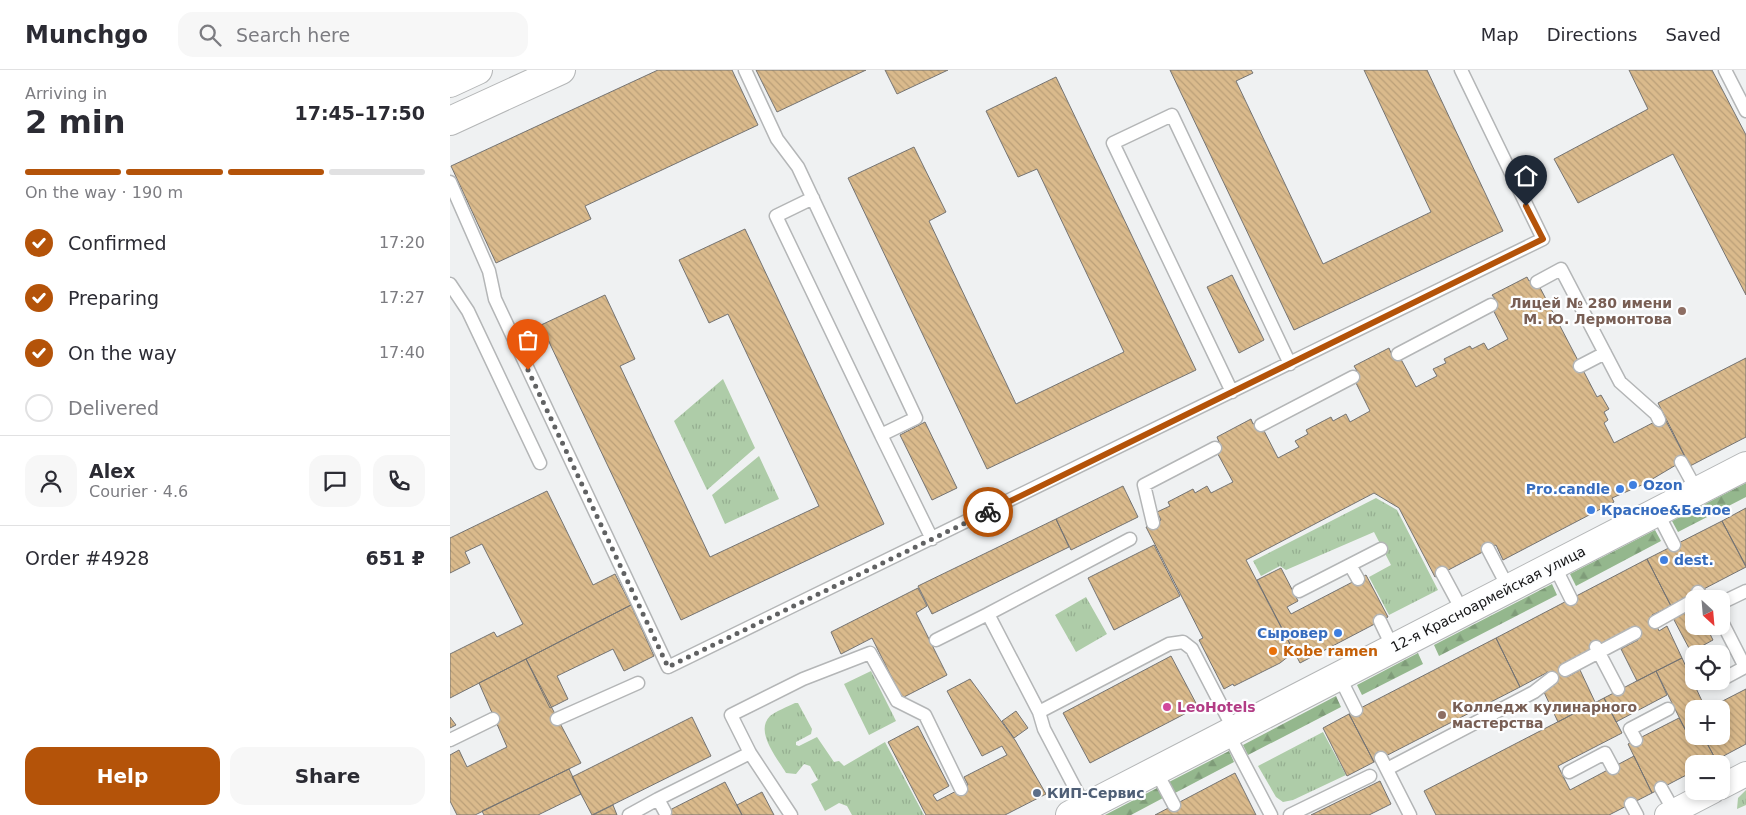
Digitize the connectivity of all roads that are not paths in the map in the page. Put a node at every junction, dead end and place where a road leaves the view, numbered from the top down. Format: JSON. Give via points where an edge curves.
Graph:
{"nodes":[{"id":1,"x":478,"y":70,"type":"edge"},
{"id":2,"x":561,"y":70,"type":"edge"},
{"id":3,"x":745,"y":70,"type":"edge"},
{"id":4,"x":1461,"y":70,"type":"edge"},
{"id":5,"x":1725,"y":70,"type":"edge"},
{"id":6,"x":450,"y":83,"type":"edge"},
{"id":7,"x":1746,"y":111,"type":"edge"},
{"id":8,"x":450,"y":120,"type":"edge"},
{"id":9,"x":450,"y":182,"type":"edge"},
{"id":10,"x":813,"y":198,"type":"junction"},
{"id":11,"x":1537,"y":282,"type":"dead end"},
{"id":12,"x":450,"y":284,"type":"edge"},
{"id":13,"x":1491,"y":306,"type":"dead end"},
{"id":14,"x":1605,"y":353,"type":"junction"},
{"id":15,"x":1398,"y":354,"type":"dead end"},
{"id":16,"x":1290,"y":364,"type":"junction"},
{"id":17,"x":1580,"y":366,"type":"dead end"},
{"id":18,"x":1353,"y":377,"type":"dead end"},
{"id":19,"x":1232,"y":392,"type":"junction"},
{"id":20,"x":1659,"y":420,"type":"dead end"},
{"id":21,"x":1261,"y":425,"type":"dead end"},
{"id":22,"x":881,"y":435,"type":"junction"},
{"id":23,"x":1216,"y":448,"type":"dead end"},
{"id":24,"x":1681,"y":462,"type":"dead end"},
{"id":25,"x":540,"y":463,"type":"dead end"},
{"id":26,"x":1746,"y":466,"type":"edge"},
{"id":27,"x":1696,"y":492,"type":"junction"},
{"id":28,"x":1657,"y":512,"type":"junction"},
{"id":29,"x":1153,"y":523,"type":"dead end"},
{"id":30,"x":932,"y":539,"type":"junction"},
{"id":31,"x":1130,"y":539,"type":"dead end"},
{"id":32,"x":1674,"y":545,"type":"dead end"},
{"id":33,"x":1381,"y":549,"type":"dead end"},
{"id":34,"x":1488,"y":549,"type":"dead end"},
{"id":35,"x":1350,"y":565,"type":"junction"},
{"id":36,"x":1554,"y":565,"type":"junction"},
{"id":37,"x":1442,"y":573,"type":"dead end"},
{"id":38,"x":1358,"y":580,"type":"dead end"},
{"id":39,"x":1509,"y":588,"type":"junction"},
{"id":40,"x":1299,"y":591,"type":"dead end"},
{"id":41,"x":1746,"y":591,"type":"edge"},
{"id":42,"x":1572,"y":599,"type":"dead end"},
{"id":43,"x":1730,"y":599,"type":"edge"},
{"id":44,"x":1685,"y":605,"type":"edge"},
{"id":45,"x":1463,"y":612,"type":"junction"},
{"id":46,"x":988,"y":614,"type":"junction"},
{"id":47,"x":1380,"y":622,"type":"dead end"},
{"id":48,"x":1655,"y":622,"type":"dead end"},
{"id":49,"x":1635,"y":633,"type":"dead end"},
{"id":50,"x":1729,"y":635,"type":"edge"},
{"id":51,"x":936,"y":640,"type":"dead end"},
{"id":52,"x":1393,"y":648,"type":"junction"},
{"id":53,"x":1598,"y":649,"type":"junction"},
{"id":54,"x":1565,"y":670,"type":"dead end"},
{"id":55,"x":1339,"y":676,"type":"junction"},
{"id":56,"x":1730,"y":676,"type":"edge"},
{"id":57,"x":1552,"y":678,"type":"dead end"},
{"id":58,"x":638,"y":683,"type":"dead end"},
{"id":59,"x":1618,"y":689,"type":"dead end"},
{"id":60,"x":1668,"y":709,"type":"dead end"},
{"id":61,"x":1356,"y":710,"type":"dead end"},
{"id":62,"x":1039,"y":712,"type":"junction"},
{"id":63,"x":494,"y":719,"type":"dead end"},
{"id":64,"x":557,"y":720,"type":"dead end"},
{"id":65,"x":1231,"y":732,"type":"junction"},
{"id":66,"x":450,"y":740,"type":"edge"},
{"id":67,"x":1636,"y":740,"type":"dead end"},
{"id":68,"x":750,"y":754,"type":"junction"},
{"id":69,"x":1613,"y":768,"type":"dead end"},
{"id":70,"x":1156,"y":771,"type":"junction"},
{"id":71,"x":1569,"y":772,"type":"dead end"},
{"id":72,"x":1746,"y":774,"type":"edge"},
{"id":73,"x":1370,"y":776,"type":"dead end"},
{"id":74,"x":1730,"y":782,"type":"edge"},
{"id":75,"x":1662,"y":788,"type":"dead end"},
{"id":76,"x":961,"y":789,"type":"dead end"},
{"id":77,"x":658,"y":799,"type":"junction"},
{"id":78,"x":1695,"y":800,"type":"edge"},
{"id":79,"x":1174,"y":805,"type":"dead end"},
{"id":80,"x":1077,"y":811,"type":"edge"},
{"id":81,"x":665,"y":812,"type":"dead end"},
{"id":82,"x":1670,"y":813,"type":"edge"},
{"id":83,"x":629,"y":815,"type":"edge"},
{"id":84,"x":792,"y":815,"type":"edge"},
{"id":85,"x":1271,"y":815,"type":"edge"},
{"id":86,"x":1290,"y":815,"type":"edge"},
{"id":87,"x":1410,"y":815,"type":"edge"}],
"edges":[{"from":1,"to":6,"type":"street"},
{"from":2,"to":8,"type":"street"},
{"from":3,"to":10,"type":"lane","via":[[777,139],[798,167]]},
{"from":4,"to":16,"type":"lane","via":[[1543,239]]},
{"from":5,"to":7,"type":"lane"},
{"from":9,"to":30,"type":"lane","via":[[489,271],[494,300],[668,667]]},
{"from":10,"to":22,"type":"lane","via":[[916,418]]},
{"from":10,"to":22,"type":"lane","via":[[776,216]]},
{"from":11,"to":14,"type":"lane","via":[[1561,269]]},
{"from":12,"to":25,"type":"lane","via":[[468,311]]},
{"from":13,"to":15,"type":"lane"},
{"from":14,"to":17,"type":"lane"},
{"from":14,"to":20,"type":"lane","via":[[1620,382]]},
{"from":16,"to":19,"type":"lane"},
{"from":16,"to":19,"type":"lane","via":[[1172,115],[1113,143]]},
{"from":18,"to":21,"type":"lane"},
{"from":19,"to":30,"type":"lane"},
{"from":22,"to":30,"type":"lane"},
{"from":23,"to":29,"type":"lane","via":[[1144,485]]},
{"from":24,"to":27,"type":"lane"},
{"from":26,"to":27,"type":"street","name":"12-я Красноармейская улица"},
{"from":27,"to":28,"type":"street","name":"12-я Красноармейская улица"},
{"from":28,"to":32,"type":"lane"},
{"from":28,"to":36,"type":"street","name":"12-я Красноармейская улица"},
{"from":31,"to":46,"type":"lane"},
{"from":33,"to":35,"type":"lane"},
{"from":34,"to":39,"type":"lane"},
{"from":35,"to":38,"type":"lane"},
{"from":35,"to":40,"type":"lane"},
{"from":36,"to":39,"type":"street","name":"12-я Красноармейская улица"},
{"from":36,"to":42,"type":"lane"},
{"from":37,"to":45,"type":"lane"},
{"from":39,"to":45,"type":"street","name":"12-я Красноармейская улица"},
{"from":41,"to":43,"type":"lane"},
{"from":44,"to":48,"type":"lane"},
{"from":45,"to":52,"type":"street","name":"12-я Красноармейская улица"},
{"from":46,"to":51,"type":"lane"},
{"from":46,"to":62,"type":"lane"},
{"from":47,"to":52,"type":"lane"},
{"from":49,"to":53,"type":"lane"},
{"from":50,"to":56,"type":"lane","via":[[1745,667]]},
{"from":52,"to":55,"type":"street","name":"12-я Красноармейская улица"},
{"from":53,"to":54,"type":"lane"},
{"from":53,"to":59,"type":"lane"},
{"from":55,"to":61,"type":"lane"},
{"from":55,"to":65,"type":"street","name":"12-я Красноармейская улица"},
{"from":57,"to":87,"type":"lane","via":[[1534,692],[1384,763]]},
{"from":58,"to":64,"type":"lane"},
{"from":60,"to":67,"type":"lane","via":[[1630,728]]},
{"from":62,"to":65,"type":"lane","via":[[1169,644],[1183,642],[1192,649]]},
{"from":62,"to":80,"type":"lane"},
{"from":63,"to":66,"type":"lane"},
{"from":65,"to":70,"type":"street","name":"12-я Красноармейская улица"},
{"from":65,"to":85,"type":"lane"},
{"from":68,"to":76,"type":"lane","via":[[731,715],[803,679],[870,653],[897,701],[925,715]]},
{"from":68,"to":77,"type":"lane"},
{"from":68,"to":84,"type":"lane"},
{"from":69,"to":71,"type":"lane","via":[[1605,754]]},
{"from":70,"to":79,"type":"lane"},
{"from":70,"to":80,"type":"street","name":"12-я Красноармейская улица"},
{"from":72,"to":74,"type":"street"},
{"from":73,"to":86,"type":"lane"},
{"from":75,"to":82,"type":"lane"},
{"from":77,"to":81,"type":"lane"},
{"from":77,"to":83,"type":"lane"},
{"from":78,"to":82,"type":"street"}]}
